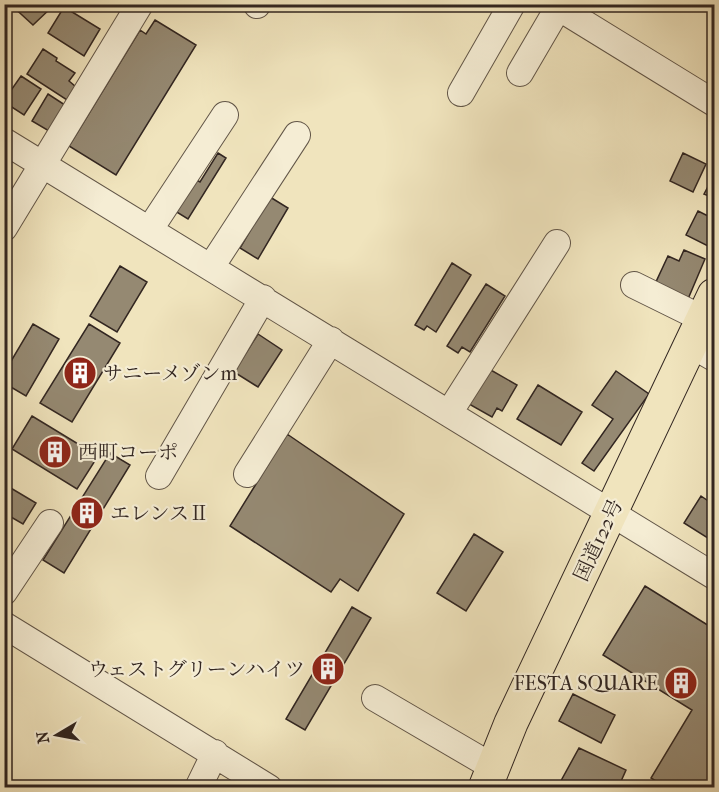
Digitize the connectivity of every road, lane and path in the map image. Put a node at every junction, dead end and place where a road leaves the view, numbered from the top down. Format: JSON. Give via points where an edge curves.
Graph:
{"nodes":[{"id":1,"x":140,"y":4,"type":"edge"},
{"id":2,"x":512,"y":4,"type":"edge"},
{"id":3,"x":556,"y":6,"type":"edge"},
{"id":4,"x":520,"y":73,"type":"dead end"},
{"id":5,"x":461,"y":93,"type":"dead end"},
{"id":6,"x":714,"y":103,"type":"edge"},
{"id":7,"x":225,"y":116,"type":"dead end"},
{"id":8,"x":297,"y":135,"type":"dead end"},
{"id":9,"x":4,"y":141,"type":"edge"},
{"id":10,"x":43,"y":165,"type":"junction"},
{"id":11,"x":4,"y":228,"type":"edge"},
{"id":12,"x":150,"y":229,"type":"junction"},
{"id":13,"x":557,"y":243,"type":"dead end"},
{"id":14,"x":211,"y":267,"type":"junction"},
{"id":15,"x":634,"y":285,"type":"dead end"},
{"id":16,"x":263,"y":298,"type":"junction"},
{"id":17,"x":705,"y":329,"type":"edge"},
{"id":18,"x":331,"y":340,"type":"junction"},
{"id":19,"x":449,"y":412,"type":"junction"},
{"id":20,"x":247,"y":474,"type":"dead end"},
{"id":21,"x":159,"y":476,"type":"dead end"},
{"id":22,"x":611,"y":512,"type":"junction"},
{"id":23,"x":50,"y":523,"type":"dead end"},
{"id":24,"x":714,"y":576,"type":"edge"},
{"id":25,"x":4,"y":592,"type":"edge"},
{"id":26,"x":4,"y":625,"type":"edge"},
{"id":27,"x":375,"y":698,"type":"dead end"},
{"id":28,"x":215,"y":753,"type":"junction"},
{"id":29,"x":489,"y":777,"type":"edge"},
{"id":30,"x":198,"y":788,"type":"edge"},
{"id":31,"x":269,"y":788,"type":"edge"}],
"edges":[{"from":1,"to":10,"type":"street"},
{"from":2,"to":5,"type":"street"},
{"from":3,"to":4,"type":"street"},
{"from":3,"to":6,"type":"street"},
{"from":7,"to":12,"type":"street"},
{"from":8,"to":14,"type":"street"},
{"from":9,"to":10,"type":"street"},
{"from":10,"to":11,"type":"street"},
{"from":10,"to":12,"type":"street"},
{"from":12,"to":14,"type":"street"},
{"from":13,"to":19,"type":"street"},
{"from":14,"to":16,"type":"street"},
{"from":15,"to":17,"type":"street"},
{"from":16,"to":18,"type":"street"},
{"from":16,"to":21,"type":"street"},
{"from":17,"to":22,"type":"highway","name":"国道122号"},
{"from":18,"to":19,"type":"street"},
{"from":18,"to":20,"type":"street"},
{"from":19,"to":22,"type":"street"},
{"from":22,"to":24,"type":"street"},
{"from":22,"to":29,"type":"highway","name":"国道122号"},
{"from":23,"to":25,"type":"street"},
{"from":26,"to":28,"type":"street"},
{"from":27,"to":29,"type":"street"},
{"from":28,"to":30,"type":"street"},
{"from":28,"to":31,"type":"street"}]}
